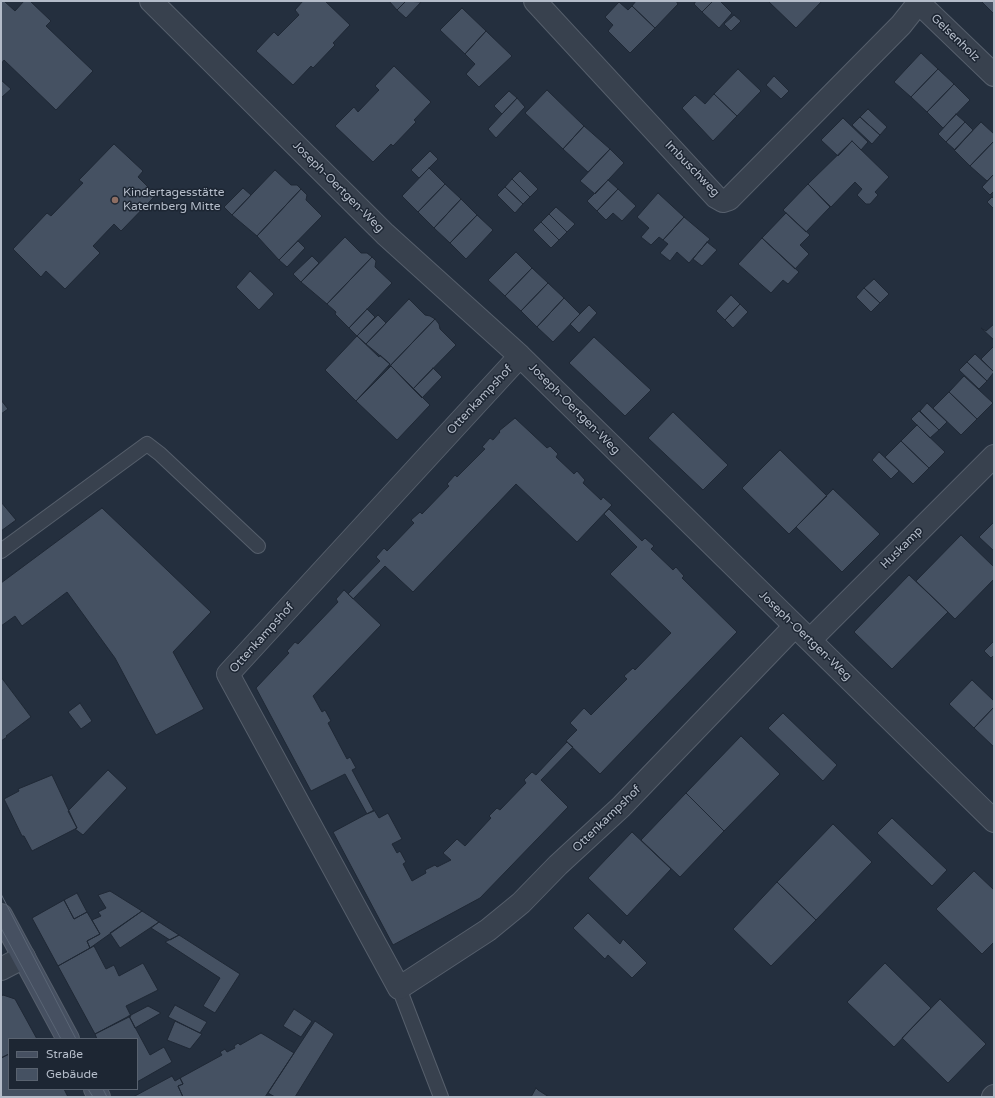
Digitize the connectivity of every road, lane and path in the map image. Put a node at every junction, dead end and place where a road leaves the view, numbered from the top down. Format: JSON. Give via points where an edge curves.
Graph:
{"nodes":[{"id":1,"x":151,"y":1,"type":"edge"},
{"id":2,"x":539,"y":2,"type":"edge"},
{"id":3,"x":919,"y":2,"type":"edge"},
{"id":4,"x":994,"y":75,"type":"edge"},
{"id":5,"x":520,"y":356,"type":"junction"},
{"id":6,"x":994,"y":456,"type":"edge"},
{"id":7,"x":258,"y":546,"type":"dead end"},
{"id":8,"x":1,"y":551,"type":"edge"},
{"id":9,"x":803,"y":633,"type":"junction"},
{"id":10,"x":994,"y":821,"type":"edge"},
{"id":11,"x":1,"y":915,"type":"edge"},
{"id":12,"x":24,"y":957,"type":"junction"},
{"id":13,"x":1,"y":969,"type":"edge"},
{"id":14,"x":399,"y":988,"type":"junction"},
{"id":15,"x":67,"y":1038,"type":"edge"},
{"id":16,"x":441,"y":1097,"type":"edge"}],
"edges":[{"from":1,"to":5,"type":"street","name":"Joseph-Oertgen-Weg","via":[[385,234]]},
{"from":2,"to":3,"type":"street","name":"Imbuschweg","via":[[716,197],[723,201],[729,199],[901,25]]},
{"from":3,"to":4,"type":"street","name":"Gelsenholz"},
{"from":5,"to":9,"type":"street","name":"Joseph-Oertgen-Weg"},
{"from":5,"to":14,"type":"street","name":"Ottenkampshof","via":[[228,674]]},
{"from":6,"to":9,"type":"street","name":"Huskamp"},
{"from":7,"to":8,"type":"lane","via":[[147,444]]},
{"from":9,"to":10,"type":"street","name":"Joseph-Oertgen-Weg"},
{"from":9,"to":14,"type":"street","name":"Ottenkampshof","via":[[521,903],[488,930]]},
{"from":11,"to":12,"type":"main road"},
{"from":12,"to":13,"type":"street"},
{"from":12,"to":15,"type":"main road"},
{"from":14,"to":16,"type":"lane","name":"Ottenkampshof"}]}
